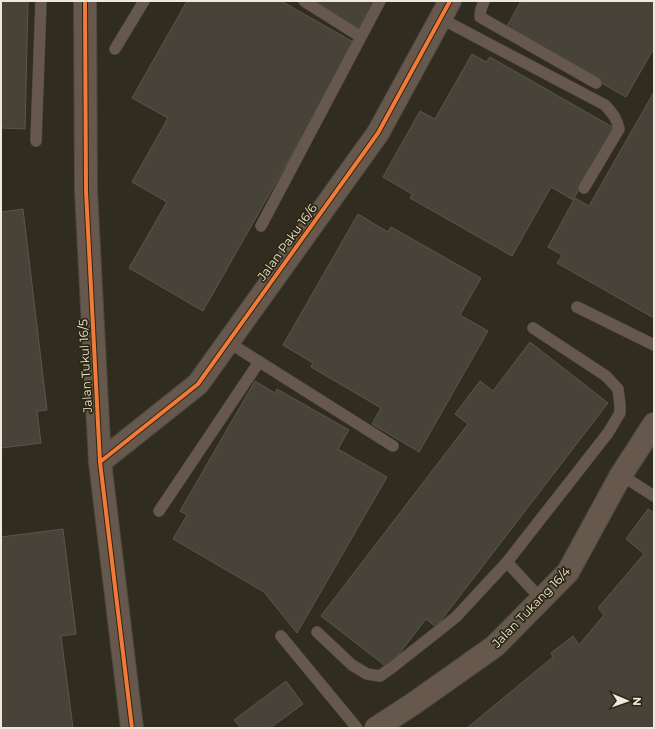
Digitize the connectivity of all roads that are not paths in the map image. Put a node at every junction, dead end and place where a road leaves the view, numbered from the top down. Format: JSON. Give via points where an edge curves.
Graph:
{"nodes":[{"id":1,"x":41,"y":1,"type":"edge"},
{"id":2,"x":85,"y":1,"type":"edge"},
{"id":3,"x":144,"y":1,"type":"edge"},
{"id":4,"x":304,"y":1,"type":"edge"},
{"id":5,"x":380,"y":1,"type":"edge"},
{"id":6,"x":484,"y":1,"type":"edge"},
{"id":7,"x":445,"y":10,"type":"edge"},
{"id":8,"x":361,"y":37,"type":"junction"},
{"id":9,"x":115,"y":49,"type":"dead end"},
{"id":10,"x":596,"y":83,"type":"dead end"},
{"id":11,"x":36,"y":141,"type":"dead end"},
{"id":12,"x":584,"y":188,"type":"dead end"},
{"id":13,"x":261,"y":226,"type":"dead end"},
{"id":14,"x":577,"y":307,"type":"dead end"},
{"id":15,"x":533,"y":328,"type":"dead end"},
{"id":16,"x":228,"y":342,"type":"junction"},
{"id":17,"x":654,"y":345,"type":"edge"},
{"id":18,"x":259,"y":362,"type":"junction"},
{"id":19,"x":654,"y":424,"type":"edge"},
{"id":20,"x":393,"y":446,"type":"dead end"},
{"id":21,"x":100,"y":462,"type":"junction"},
{"id":22,"x":621,"y":475,"type":"junction"},
{"id":23,"x":654,"y":496,"type":"edge"},
{"id":24,"x":159,"y":511,"type":"dead end"},
{"id":25,"x":507,"y":562,"type":"junction"},
{"id":26,"x":541,"y":599,"type":"junction"},
{"id":27,"x":317,"y":632,"type":"dead end"},
{"id":28,"x":281,"y":636,"type":"dead end"},
{"id":29,"x":132,"y":728,"type":"edge"},
{"id":30,"x":357,"y":728,"type":"edge"},
{"id":31,"x":376,"y":728,"type":"edge"}],
"edges":[{"from":1,"to":11,"type":"lane"},
{"from":2,"to":21,"type":"street","name":"Jalan Tukul 16/5","via":[[86,191]]},
{"from":3,"to":9,"type":"lane"},
{"from":4,"to":8,"type":"lane"},
{"from":5,"to":8,"type":"lane"},
{"from":6,"to":10,"type":"lane","via":[[480,17]]},
{"from":7,"to":12,"type":"lane","via":[[605,105],[613,115],[619,129]]},
{"from":7,"to":16,"type":"street","name":"Jalan Paku 16/6","via":[[378,132]]},
{"from":8,"to":13,"type":"lane"},
{"from":14,"to":17,"type":"lane"},
{"from":15,"to":25,"type":"lane","via":[[606,376],[618,389],[620,413],[608,433]]},
{"from":16,"to":18,"type":"lane"},
{"from":16,"to":21,"type":"street","name":"Jalan Paku 16/6","via":[[198,384]]},
{"from":18,"to":20,"type":"lane"},
{"from":18,"to":24,"type":"lane"},
{"from":19,"to":22,"type":"street","name":"Jalan Tukang 16/4"},
{"from":21,"to":29,"type":"street","name":"Jalan Tukul 16/5"},
{"from":22,"to":23,"type":"lane"},
{"from":22,"to":26,"type":"street","name":"Jalan Tukang 16/4","via":[[568,572]]},
{"from":25,"to":26,"type":"lane"},
{"from":25,"to":27,"type":"lane","via":[[456,617],[380,676],[367,674],[352,665]]},
{"from":26,"to":31,"type":"street","name":"Jalan Tukang 16/4","via":[[495,646]]},
{"from":28,"to":30,"type":"lane"}]}
